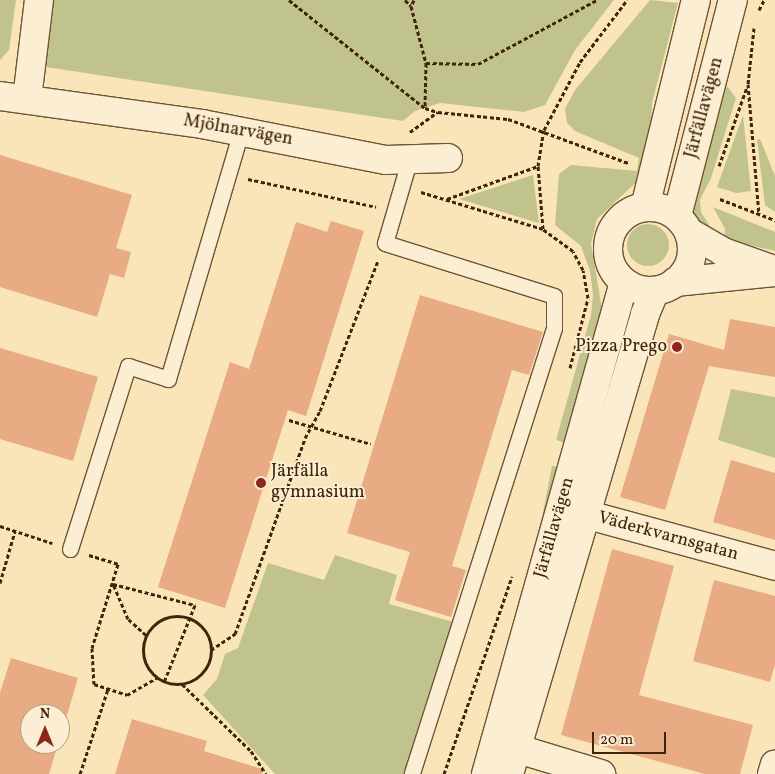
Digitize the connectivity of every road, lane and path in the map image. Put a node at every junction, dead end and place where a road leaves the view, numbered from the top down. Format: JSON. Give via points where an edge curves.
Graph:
{"nodes":[{"id":1,"x":40,"y":0,"type":"edge"},
{"id":2,"x":289,"y":0,"type":"edge"},
{"id":3,"x":406,"y":0,"type":"edge"},
{"id":4,"x":414,"y":0,"type":"edge"},
{"id":5,"x":596,"y":0,"type":"edge"},
{"id":6,"x":627,"y":0,"type":"edge"},
{"id":7,"x":696,"y":0,"type":"edge"},
{"id":8,"x":733,"y":0,"type":"edge"},
{"id":9,"x":764,"y":0,"type":"edge"},
{"id":10,"x":411,"y":6,"type":"junction"},
{"id":11,"x":756,"y":16,"type":"dead end"},
{"id":12,"x":755,"y":26,"type":"dead end"},
{"id":13,"x":426,"y":64,"type":"junction"},
{"id":14,"x":748,"y":84,"type":"junction"},
{"id":15,"x":0,"y":96,"type":"edge"},
{"id":16,"x":27,"y":99,"type":"junction"},
{"id":17,"x":425,"y":108,"type":"junction"},
{"id":18,"x":438,"y":112,"type":"junction"},
{"id":19,"x":544,"y":130,"type":"junction"},
{"id":20,"x":241,"y":131,"type":"junction"},
{"id":21,"x":403,"y":134,"type":"dead end"},
{"id":22,"x":448,"y":158,"type":"dead end"},
{"id":23,"x":409,"y":161,"type":"junction"},
{"id":24,"x":538,"y":166,"type":"dead end"},
{"id":25,"x":636,"y":166,"type":"dead end"},
{"id":26,"x":718,"y":168,"type":"dead end"},
{"id":27,"x":230,"y":175,"type":"junction"},
{"id":28,"x":446,"y":199,"type":"dead end"},
{"id":29,"x":720,"y":199,"type":"dead end"},
{"id":30,"x":645,"y":207,"type":"junction"},
{"id":31,"x":394,"y":211,"type":"junction"},
{"id":32,"x":759,"y":214,"type":"junction"},
{"id":33,"x":775,"y":220,"type":"edge"},
{"id":34,"x":683,"y":224,"type":"junction"},
{"id":35,"x":385,"y":243,"type":"junction"},
{"id":36,"x":775,"y":272,"type":"edge"},
{"id":37,"x":624,"y":282,"type":"junction"},
{"id":38,"x":665,"y":287,"type":"junction"},
{"id":39,"x":289,"y":420,"type":"dead end"},
{"id":40,"x":312,"y":426,"type":"junction"},
{"id":41,"x":371,"y":444,"type":"dead end"},
{"id":42,"x":561,"y":508,"type":"junction"},
{"id":43,"x":587,"y":516,"type":"junction"},
{"id":44,"x":0,"y":526,"type":"edge"},
{"id":45,"x":15,"y":531,"type":"junction"},
{"id":46,"x":70,"y":548,"type":"junction"},
{"id":47,"x":775,"y":566,"type":"edge"},
{"id":48,"x":0,"y":583,"type":"edge"},
{"id":49,"x":113,"y":584,"type":"junction"},
{"id":50,"x":190,"y":617,"type":"junction"},
{"id":51,"x":146,"y":635,"type":"junction"},
{"id":52,"x":211,"y":650,"type":"junction"},
{"id":53,"x":156,"y":678,"type":"junction"},
{"id":54,"x":164,"y":682,"type":"junction"},
{"id":55,"x":182,"y":684,"type":"junction"},
{"id":56,"x":108,"y":689,"type":"junction"},
{"id":57,"x":507,"y":755,"type":"edge"},
{"id":58,"x":775,"y":764,"type":"edge"},
{"id":59,"x":80,"y":774,"type":"edge"},
{"id":60,"x":266,"y":774,"type":"edge"},
{"id":61,"x":412,"y":774,"type":"edge"},
{"id":62,"x":486,"y":774,"type":"edge"},
{"id":63,"x":600,"y":774,"type":"edge"},
{"id":64,"x":772,"y":774,"type":"edge"}],
"edges":[{"from":1,"to":16,"type":"street"},
{"from":2,"to":17,"type":"path"},
{"from":3,"to":10,"type":"path"},
{"from":4,"to":10,"type":"path"},
{"from":5,"to":13,"type":"path","via":[[478,64]]},
{"from":6,"to":19,"type":"path","via":[[580,62]]},
{"from":7,"to":30,"type":"street","name":"Järfällavägen"},
{"from":8,"to":34,"type":"street","name":"Järfällavägen"},
{"from":9,"to":11,"type":"path"},
{"from":10,"to":13,"type":"path"},
{"from":12,"to":14,"type":"path"},
{"from":13,"to":17,"type":"path"},
{"from":14,"to":26,"type":"path"},
{"from":14,"to":32,"type":"path"},
{"from":15,"to":16,"type":"street","name":"Mjölnarvägen"},
{"from":16,"to":20,"type":"street","name":"Mjölnarvägen"},
{"from":17,"to":18,"type":"path"},
{"from":18,"to":19,"type":"path","via":[[508,119]]},
{"from":18,"to":21,"type":"path"},
{"from":19,"to":25,"type":"path"},
{"from":20,"to":23,"type":"street","name":"Mjölnarvägen","via":[[386,160]]},
{"from":20,"to":27,"type":"lane"},
{"from":22,"to":23,"type":"street","name":"Mjölnarvägen"},
{"from":23,"to":31,"type":"lane"},
{"from":24,"to":28,"type":"path"},
{"from":27,"to":31,"type":"path"},
{"from":27,"to":46,"type":"lane","via":[[168,379],[128,366]]},
{"from":29,"to":32,"type":"path"},
{"from":30,"to":34,"type":"street","via":[[662,208]]},
{"from":30,"to":37,"type":"street","via":[[624,215],[609,238],[609,261]]},
{"from":31,"to":35,"type":"lane"},
{"from":32,"to":33,"type":"path"},
{"from":34,"to":36,"type":"street","via":[[723,252]]},
{"from":34,"to":38,"type":"street","via":[[692,247],[690,262]]},
{"from":35,"to":40,"type":"path"},
{"from":35,"to":61,"type":"lane","via":[[554,296],[554,328]]},
{"from":36,"to":38,"type":"street"},
{"from":37,"to":38,"type":"street","via":[[638,289]]},
{"from":37,"to":42,"type":"street","name":"Järfällavägen"},
{"from":38,"to":43,"type":"street","name":"Järfällavägen","via":[[645,314]]},
{"from":39,"to":40,"type":"path"},
{"from":40,"to":41,"type":"path"},
{"from":40,"to":52,"type":"path","via":[[235,634]]},
{"from":42,"to":43,"type":"street","name":"Väderkvarnsgatan"},
{"from":42,"to":57,"type":"street","name":"Järfällavägen"},
{"from":43,"to":47,"type":"street","name":"Väderkvarnsgatan"},
{"from":43,"to":57,"type":"street","name":"Järfällavägen"},
{"from":44,"to":45,"type":"path"},
{"from":45,"to":46,"type":"path"},
{"from":45,"to":48,"type":"path"},
{"from":46,"to":49,"type":"path","via":[[118,564]]},
{"from":49,"to":50,"type":"path","via":[[195,605]]},
{"from":49,"to":51,"type":"path","via":[[128,619]]},
{"from":49,"to":56,"type":"path","via":[[92,648],[94,684]]},
{"from":50,"to":51,"type":"path","via":[[165,618],[152,625]]},
{"from":50,"to":52,"type":"path","via":[[204,628]]},
{"from":50,"to":54,"type":"path"},
{"from":51,"to":53,"type":"path","via":[[143,655]]},
{"from":52,"to":55,"type":"path","via":[[203,673]]},
{"from":53,"to":54,"type":"path"},
{"from":53,"to":56,"type":"path","via":[[126,695]]},
{"from":54,"to":55,"type":"path"},
{"from":55,"to":60,"type":"path","via":[[251,751]]},
{"from":56,"to":59,"type":"path"},
{"from":57,"to":62,"type":"street","name":"Järfällavägen"},
{"from":57,"to":63,"type":"street"},
{"from":58,"to":64,"type":"street"}]}
